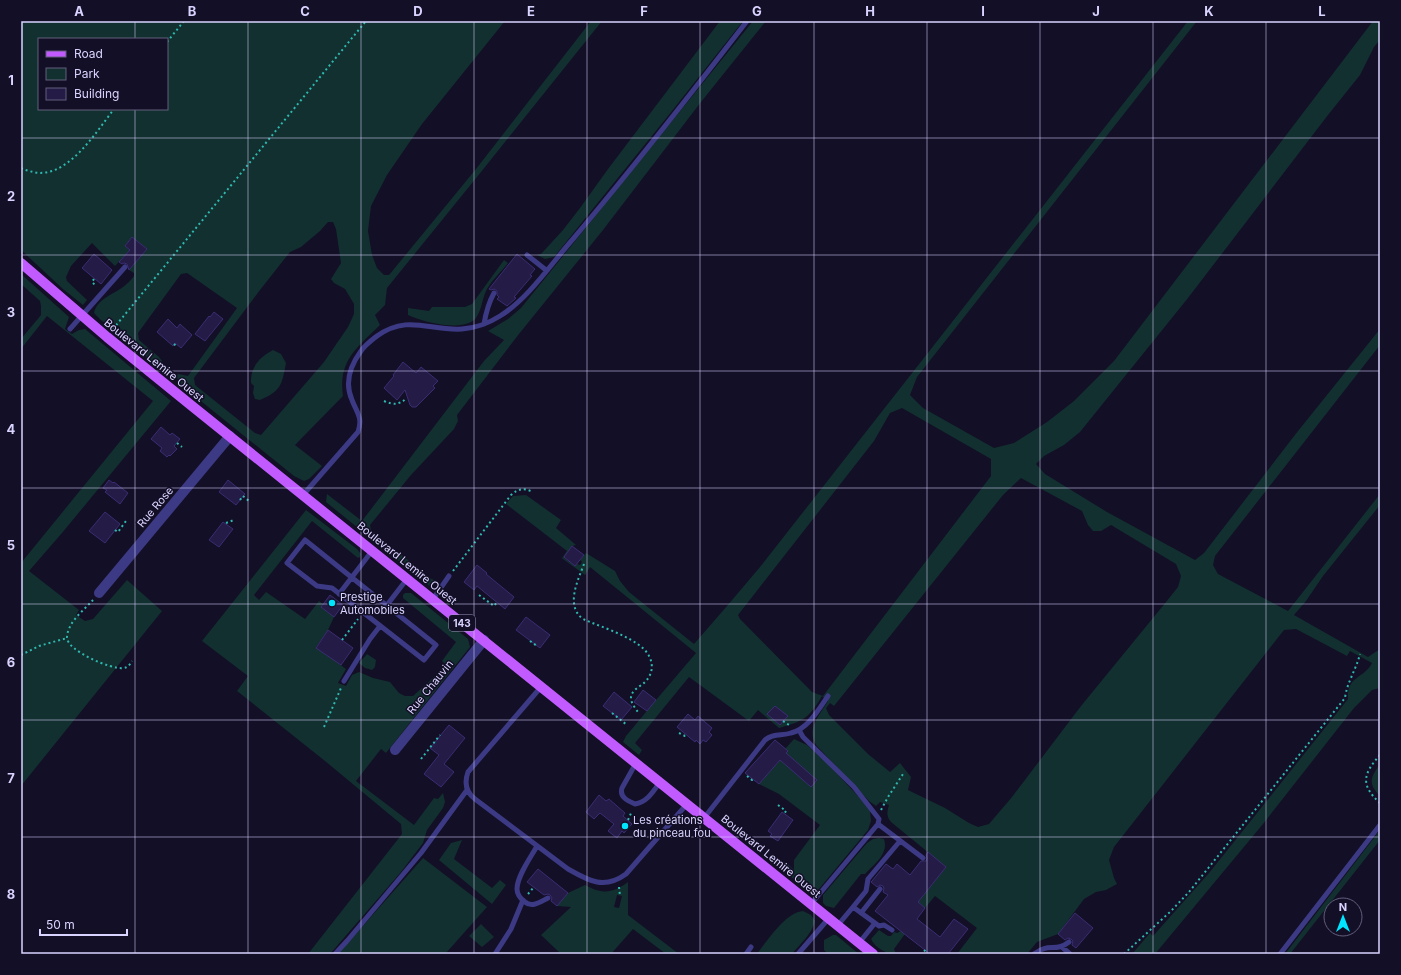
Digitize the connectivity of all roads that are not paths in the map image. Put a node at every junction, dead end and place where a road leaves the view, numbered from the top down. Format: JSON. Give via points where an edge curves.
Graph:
{"nodes":[{"id":1,"x":747,"y":21,"type":"edge"},
{"id":2,"x":527,"y":255,"type":"dead end"},
{"id":3,"x":21,"y":263,"type":"edge"},
{"id":4,"x":125,"y":267,"type":"dead end"},
{"id":5,"x":546,"y":270,"type":"junction"},
{"id":6,"x":494,"y":293,"type":"dead end"},
{"id":7,"x":82,"y":316,"type":"junction"},
{"id":8,"x":484,"y":324,"type":"junction"},
{"id":9,"x":70,"y":329,"type":"dead end"},
{"id":10,"x":230,"y":436,"type":"junction"},
{"id":11,"x":303,"y":495,"type":"junction"},
{"id":12,"x":372,"y":550,"type":"junction"},
{"id":13,"x":449,"y":576,"type":"road end"},
{"id":14,"x":352,"y":577,"type":"junction"},
{"id":15,"x":408,"y":579,"type":"junction"},
{"id":16,"x":99,"y":594,"type":"road end"},
{"id":17,"x":339,"y":594,"type":"junction"},
{"id":18,"x":433,"y":600,"type":"junction"},
{"id":19,"x":387,"y":606,"type":"junction"},
{"id":20,"x":380,"y":626,"type":"junction"},
{"id":21,"x":484,"y":640,"type":"junction"},
{"id":22,"x":344,"y":681,"type":"road end"},
{"id":23,"x":541,"y":687,"type":"junction"},
{"id":24,"x":828,"y":696,"type":"dead end"},
{"id":25,"x":799,"y":730,"type":"junction"},
{"id":26,"x":395,"y":750,"type":"dead end"},
{"id":27,"x":636,"y":763,"type":"junction"},
{"id":28,"x":660,"y":782,"type":"junction"},
{"id":29,"x":467,"y":790,"type":"junction"},
{"id":30,"x":687,"y":804,"type":"junction"},
{"id":31,"x":704,"y":818,"type":"junction"},
{"id":32,"x":878,"y":824,"type":"junction"},
{"id":33,"x":1380,"y":825,"type":"edge"},
{"id":34,"x":900,"y":841,"type":"junction"},
{"id":35,"x":537,"y":846,"type":"junction"},
{"id":36,"x":924,"y":858,"type":"dead end"},
{"id":37,"x":880,"y":890,"type":"dead end"},
{"id":38,"x":548,"y":898,"type":"dead end"},
{"id":39,"x":523,"y":900,"type":"junction"},
{"id":40,"x":811,"y":904,"type":"junction"},
{"id":41,"x":853,"y":907,"type":"junction"},
{"id":42,"x":861,"y":913,"type":"junction"},
{"id":43,"x":829,"y":918,"type":"junction"},
{"id":44,"x":875,"y":923,"type":"junction"},
{"id":45,"x":838,"y":925,"type":"junction"},
{"id":46,"x":892,"y":930,"type":"dead end"},
{"id":47,"x":1069,"y":942,"type":"dead end"},
{"id":48,"x":859,"y":943,"type":"junction"},
{"id":49,"x":751,"y":947,"type":"dead end"},
{"id":50,"x":1062,"y":947,"type":"junction"},
{"id":51,"x":334,"y":954,"type":"edge"},
{"id":52,"x":496,"y":954,"type":"edge"},
{"id":53,"x":746,"y":954,"type":"edge"},
{"id":54,"x":798,"y":954,"type":"edge"},
{"id":55,"x":873,"y":954,"type":"edge"},
{"id":56,"x":1034,"y":954,"type":"edge"},
{"id":57,"x":1070,"y":954,"type":"edge"},
{"id":58,"x":1280,"y":954,"type":"edge"}],
"edges":[{"from":1,"to":5,"type":"lane","via":[[591,218]]},
{"from":2,"to":5,"type":"lane"},
{"from":3,"to":7,"type":"main road","name":"Boulevard Lemire Ouest","number":"143"},
{"from":4,"to":7,"type":"lane"},
{"from":5,"to":8,"type":"lane","via":[[515,307]]},
{"from":6,"to":8,"type":"lane","via":[[488,303]]},
{"from":7,"to":9,"type":"lane"},
{"from":7,"to":10,"type":"main road","name":"Boulevard Lemire Ouest","number":"143"},
{"from":8,"to":11,"type":"lane","via":[[462,329],[407,324],[395,326],[385,330],[362,350],[349,373],[348,384],[361,424],[358,432]]},
{"from":10,"to":11,"type":"main road","name":"Boulevard Lemire Ouest","number":"143"},
{"from":10,"to":16,"type":"street","name":"Rue Rose"},
{"from":11,"to":12,"type":"main road","name":"Boulevard Lemire Ouest","number":"143"},
{"from":12,"to":14,"type":"lane"},
{"from":12,"to":15,"type":"main road","name":"Boulevard Lemire Ouest","number":"143"},
{"from":13,"to":18,"type":"lane"},
{"from":14,"to":17,"type":"lane"},
{"from":14,"to":17,"type":"lane","via":[[305,540],[287,562],[317,586],[332,588]]},
{"from":14,"to":19,"type":"lane"},
{"from":15,"to":18,"type":"main road","name":"Boulevard Lemire Ouest","number":"143"},
{"from":15,"to":19,"type":"lane"},
{"from":17,"to":20,"type":"lane"},
{"from":18,"to":21,"type":"main road","name":"Boulevard Lemire Ouest","number":"143"},
{"from":19,"to":20,"type":"lane","via":[[436,645],[424,660]]},
{"from":20,"to":22,"type":"lane"},
{"from":21,"to":23,"type":"main road","name":"Boulevard Lemire Ouest","number":"143"},
{"from":21,"to":26,"type":"street","name":"Rue Chauvin"},
{"from":23,"to":27,"type":"main road","name":"Boulevard Lemire Ouest","number":"143"},
{"from":23,"to":29,"type":"lane","via":[[468,772],[465,783]]},
{"from":24,"to":25,"type":"lane","via":[[810,721]]},
{"from":25,"to":31,"type":"lane","via":[[773,735],[765,740]]},
{"from":25,"to":32,"type":"lane","via":[[854,788],[877,816]]},
{"from":27,"to":28,"type":"main road","name":"Boulevard Lemire Ouest","number":"143"},
{"from":27,"to":28,"type":"lane","via":[[622,788],[623,797],[635,804],[641,803]]},
{"from":28,"to":30,"type":"main road","name":"Boulevard Lemire Ouest","number":"143"},
{"from":29,"to":35,"type":"lane","via":[[470,795]]},
{"from":29,"to":51,"type":"lane","via":[[421,852]]},
{"from":30,"to":31,"type":"main road","name":"Boulevard Lemire Ouest","number":"143"},
{"from":30,"to":35,"type":"lane","via":[[630,870],[619,879],[610,882],[593,882],[582,877]]},
{"from":31,"to":40,"type":"main road","name":"Boulevard Lemire Ouest","number":"143"},
{"from":32,"to":34,"type":"lane"},
{"from":32,"to":40,"type":"lane"},
{"from":33,"to":58,"type":"lane"},
{"from":34,"to":36,"type":"lane"},
{"from":34,"to":41,"type":"lane","via":[[868,879],[866,891]]},
{"from":35,"to":39,"type":"lane","via":[[518,880],[517,890]]},
{"from":37,"to":42,"type":"lane"},
{"from":38,"to":39,"type":"lane","via":[[532,905]]},
{"from":39,"to":52,"type":"lane","via":[[511,929]]},
{"from":40,"to":43,"type":"main road","name":"Boulevard Lemire Ouest","number":"143"},
{"from":41,"to":42,"type":"lane"},
{"from":41,"to":45,"type":"lane"},
{"from":42,"to":44,"type":"lane"},
{"from":43,"to":45,"type":"main road","name":"Boulevard Lemire Ouest","number":"143"},
{"from":43,"to":54,"type":"lane"},
{"from":44,"to":46,"type":"lane"},
{"from":44,"to":48,"type":"lane"},
{"from":45,"to":48,"type":"main road","name":"Boulevard Lemire Ouest","number":"143"},
{"from":47,"to":50,"type":"lane"},
{"from":48,"to":55,"type":"main road","name":"Boulevard Lemire Ouest","number":"143"},
{"from":49,"to":53,"type":"lane"},
{"from":50,"to":56,"type":"lane","via":[[1041,948]]},
{"from":50,"to":57,"type":"lane"}]}
